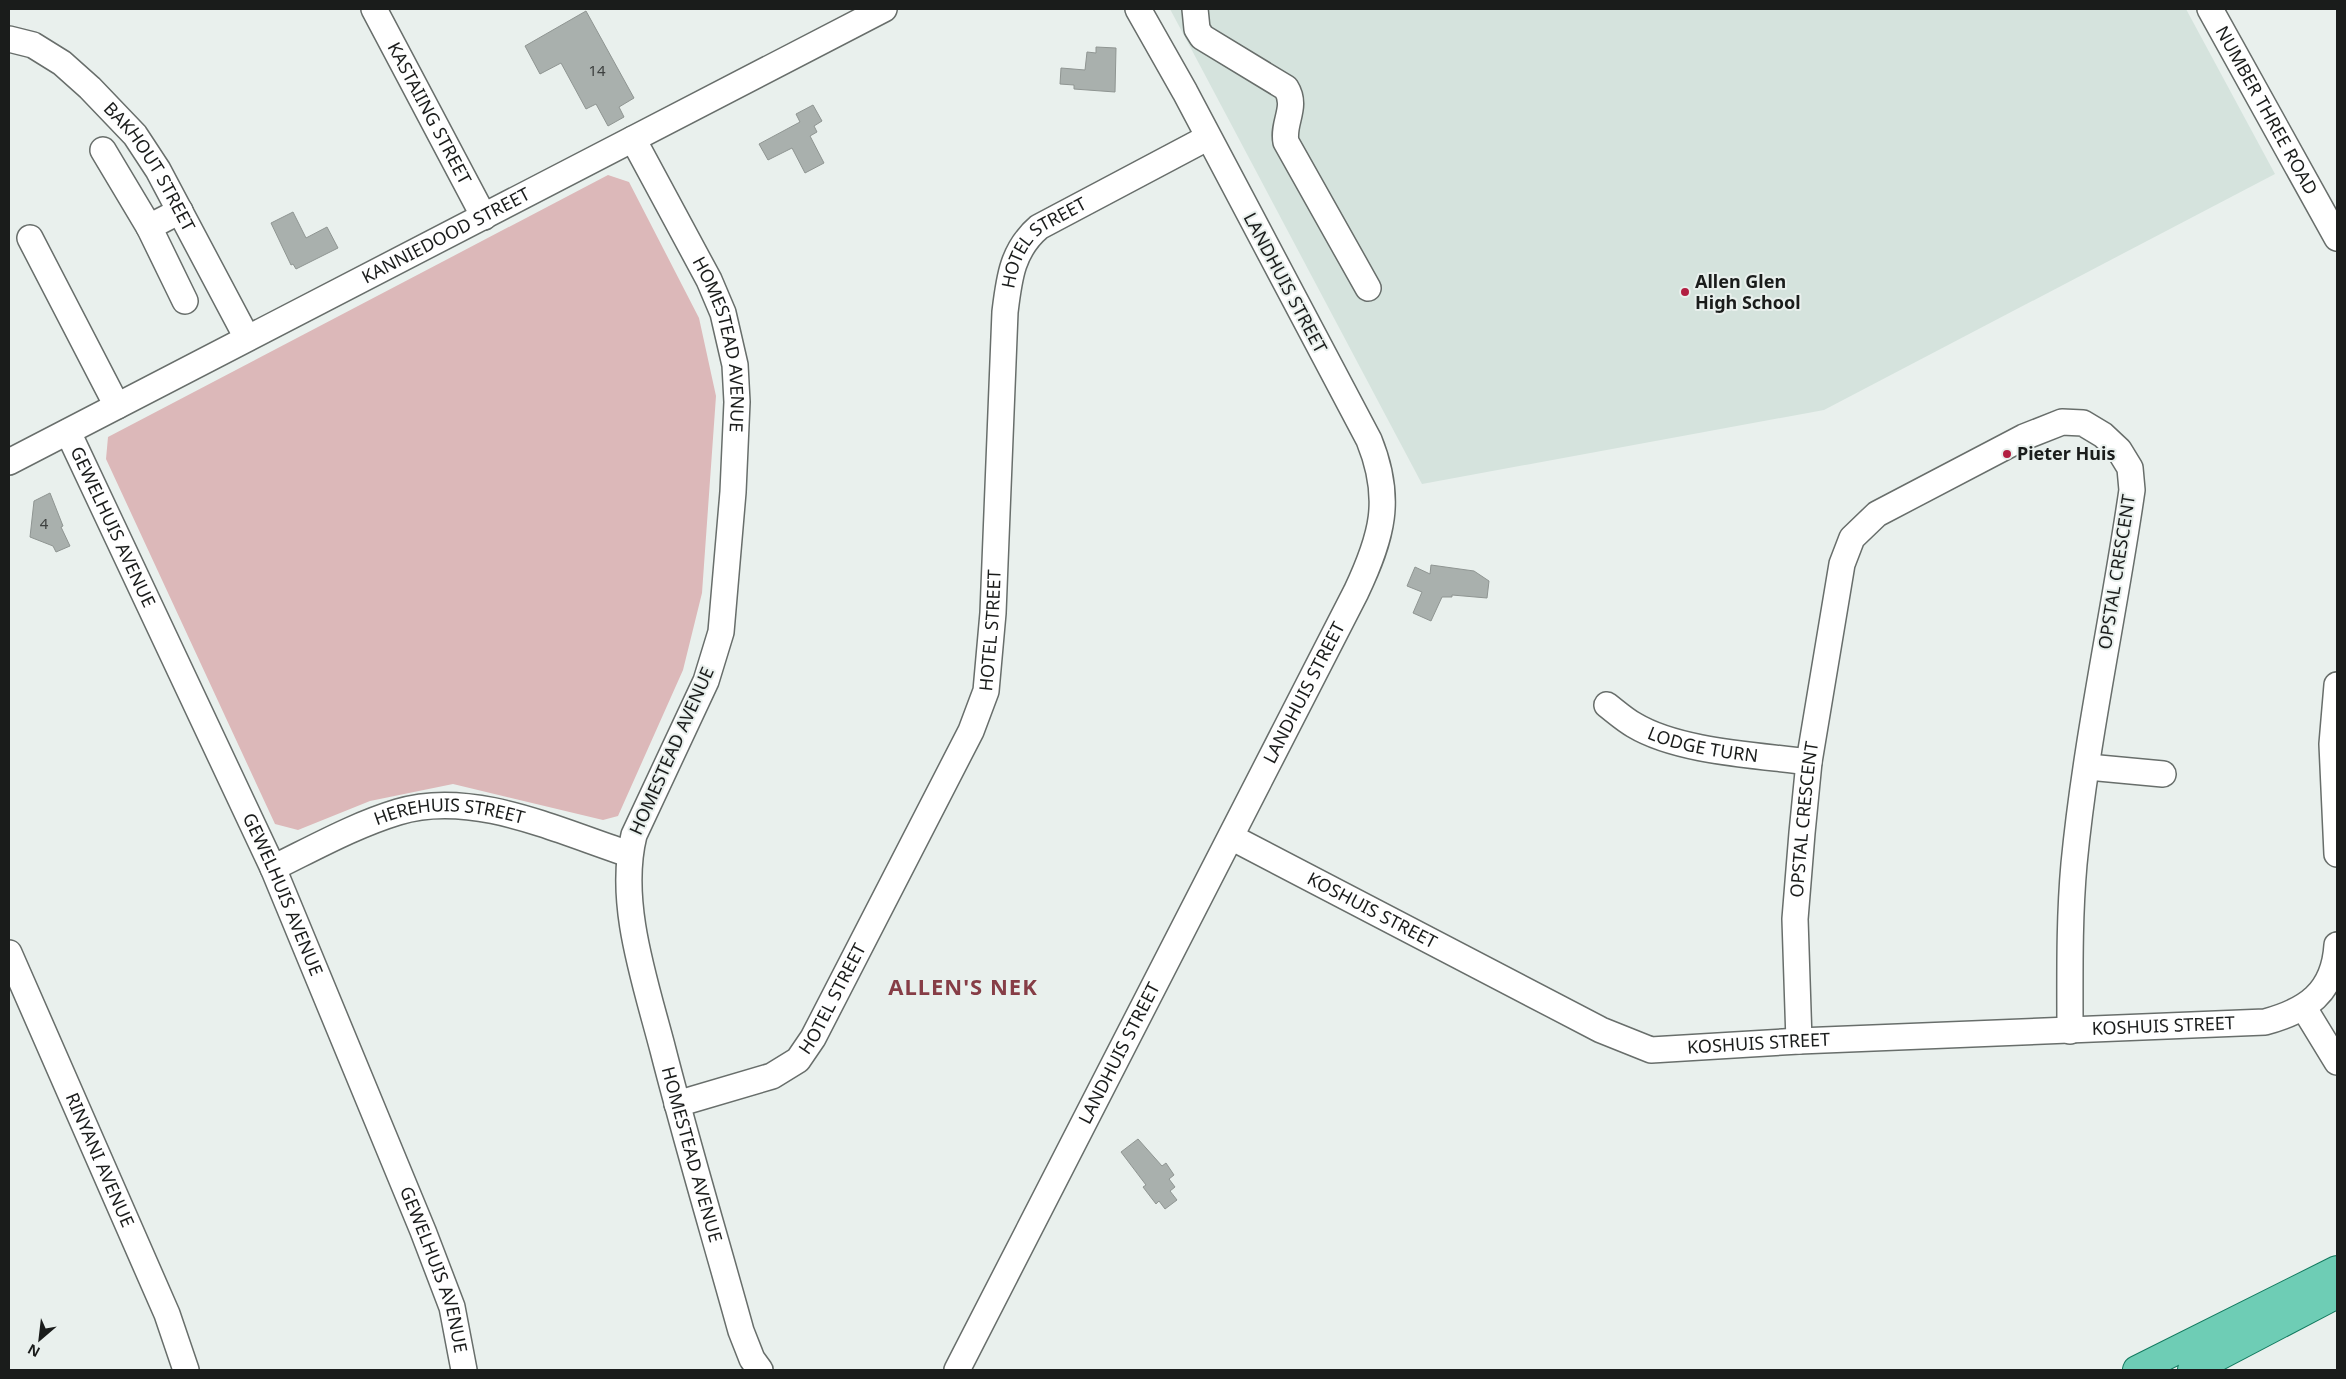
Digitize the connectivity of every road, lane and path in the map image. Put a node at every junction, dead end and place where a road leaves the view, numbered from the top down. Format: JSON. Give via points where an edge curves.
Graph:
{"nodes":[{"id":1,"x":374,"y":9,"type":"edge"},
{"id":2,"x":884,"y":9,"type":"edge"},
{"id":3,"x":1138,"y":9,"type":"edge"},
{"id":4,"x":1195,"y":9,"type":"edge"},
{"id":5,"x":2210,"y":9,"type":"edge"},
{"id":6,"x":9,"y":39,"type":"edge"},
{"id":7,"x":633,"y":138,"type":"junction"},
{"id":8,"x":1208,"y":138,"type":"junction"},
{"id":9,"x":104,"y":150,"type":"dead end"},
{"id":10,"x":180,"y":211,"type":"junction"},
{"id":11,"x":484,"y":217,"type":"junction"},
{"id":12,"x":149,"y":227,"type":"junction"},
{"id":13,"x":30,"y":238,"type":"dead end"},
{"id":14,"x":2337,"y":238,"type":"edge"},
{"id":15,"x":1368,"y":288,"type":"dead end"},
{"id":16,"x":184,"y":301,"type":"dead end"},
{"id":17,"x":247,"y":338,"type":"junction"},
{"id":18,"x":117,"y":406,"type":"junction"},
{"id":19,"x":68,"y":432,"type":"junction"},
{"id":20,"x":9,"y":462,"type":"edge"},
{"id":21,"x":2337,"y":685,"type":"edge"},
{"id":22,"x":1607,"y":705,"type":"dead end"},
{"id":23,"x":1809,"y":762,"type":"junction"},
{"id":24,"x":2088,"y":767,"type":"junction"},
{"id":25,"x":2163,"y":774,"type":"dead end"},
{"id":26,"x":1231,"y":837,"type":"junction"},
{"id":27,"x":629,"y":854,"type":"junction"},
{"id":28,"x":2337,"y":854,"type":"edge"},
{"id":29,"x":273,"y":868,"type":"junction"},
{"id":30,"x":2337,"y":945,"type":"edge"},
{"id":31,"x":9,"y":953,"type":"edge"},
{"id":32,"x":2304,"y":1008,"type":"junction"},
{"id":33,"x":2070,"y":1031,"type":"junction"},
{"id":34,"x":1799,"y":1041,"type":"junction"},
{"id":35,"x":2337,"y":1062,"type":"edge"},
{"id":36,"x":677,"y":1104,"type":"junction"},
{"id":37,"x":2337,"y":1270,"type":"edge"},
{"id":38,"x":2337,"y":1294,"type":"edge"},
{"id":39,"x":186,"y":1370,"type":"edge"},
{"id":40,"x":464,"y":1370,"type":"edge"},
{"id":41,"x":760,"y":1370,"type":"edge"},
{"id":42,"x":957,"y":1370,"type":"edge"},
{"id":43,"x":2136,"y":1370,"type":"edge"},
{"id":44,"x":2192,"y":1370,"type":"edge"}],
"edges":[{"from":1,"to":11,"type":"street","name":"KASTAIING STREET"},
{"from":2,"to":7,"type":"street","name":"KANNIEDOOD STREET"},
{"from":3,"to":8,"type":"street","name":"LANDHUIS STREET"},
{"from":4,"to":15,"type":"street","via":[[1197,29],[1202,37],[1286,88],[1291,96],[1286,142]]},
{"from":5,"to":14,"type":"street","name":"NUMBER THREE ROAD"},
{"from":6,"to":10,"type":"street","name":"BAKHOUT STREET","via":[[49,53],[122,119],[146,149]]},
{"from":7,"to":11,"type":"street","name":"KANNIEDOOD STREET"},
{"from":7,"to":27,"type":"street","name":"HOMESTEAD AVENUE","via":[[709,280],[723,313],[735,365],[737,402],[721,632],[706,681],[641,819]]},
{"from":8,"to":26,"type":"street","name":"LANDHUIS STREET","via":[[1369,440],[1384,504],[1374,555]]},
{"from":8,"to":36,"type":"street","name":"HOTEL STREET","via":[[1039,227],[1020,248],[1009,279],[1005,312],[997,548],[986,691],[971,731],[813,1038],[798,1060],[772,1076]]},
{"from":9,"to":12,"type":"street"},
{"from":10,"to":12,"type":"street"},
{"from":10,"to":17,"type":"street","name":"BAKHOUT STREET"},
{"from":11,"to":17,"type":"street","name":"KANNIEDOOD STREET"},
{"from":12,"to":16,"type":"street"},
{"from":13,"to":18,"type":"street"},
{"from":17,"to":18,"type":"street","name":"KANNIEDOOD STREET"},
{"from":18,"to":19,"type":"street","name":"KANNIEDOOD STREET"},
{"from":19,"to":20,"type":"street","name":"KANNIEDOOD STREET"},
{"from":19,"to":29,"type":"street","name":"GEWELHUIS AVENUE"},
{"from":21,"to":28,"type":"street","via":[[2332,744]]},
{"from":22,"to":23,"type":"street","name":"LODGE TURN","via":[[1635,726],[1662,738],[1705,748]]},
{"from":23,"to":24,"type":"street","name":"OPSTAL CRESCENT","via":[[1842,564],[1852,538],[1877,514],[2024,437],[2062,422],[2083,423],[2119,450],[2130,468],[2132,490]]},
{"from":23,"to":34,"type":"street","name":"OPSTAL CRESCENT","via":[[1794,919]]},
{"from":24,"to":25,"type":"street"},
{"from":24,"to":33,"type":"street","name":"OPSTAL CRESCENT","via":[[2071,904]]},
{"from":26,"to":34,"type":"street","name":"KOSHUIS STREET","via":[[1626,1041],[1651,1050]]},
{"from":26,"to":42,"type":"street","name":"LANDHUIS STREET"},
{"from":27,"to":29,"type":"street","name":"HEREHUIS STREET","via":[[504,813],[453,804],[398,812]]},
{"from":27,"to":36,"type":"street","name":"HOMESTEAD AVENUE","via":[[636,938]]},
{"from":29,"to":40,"type":"street","name":"GEWELHUIS AVENUE","via":[[424,1231],[452,1307]]},
{"from":30,"to":32,"type":"street","name":"KOSHUIS STREET","via":[[2334,966],[2325,986]]},
{"from":31,"to":39,"type":"street","name":"RINYANI AVENUE","via":[[167,1314]]},
{"from":32,"to":33,"type":"street","name":"KOSHUIS STREET","via":[[2264,1022]]},
{"from":32,"to":35,"type":"street"},
{"from":33,"to":34,"type":"street","name":"KOSHUIS STREET"},
{"from":36,"to":41,"type":"street","name":"HOMESTEAD AVENUE","via":[[741,1331],[752,1360]]},
{"from":37,"to":43,"type":"main road"},
{"from":38,"to":44,"type":"main road"}]}
